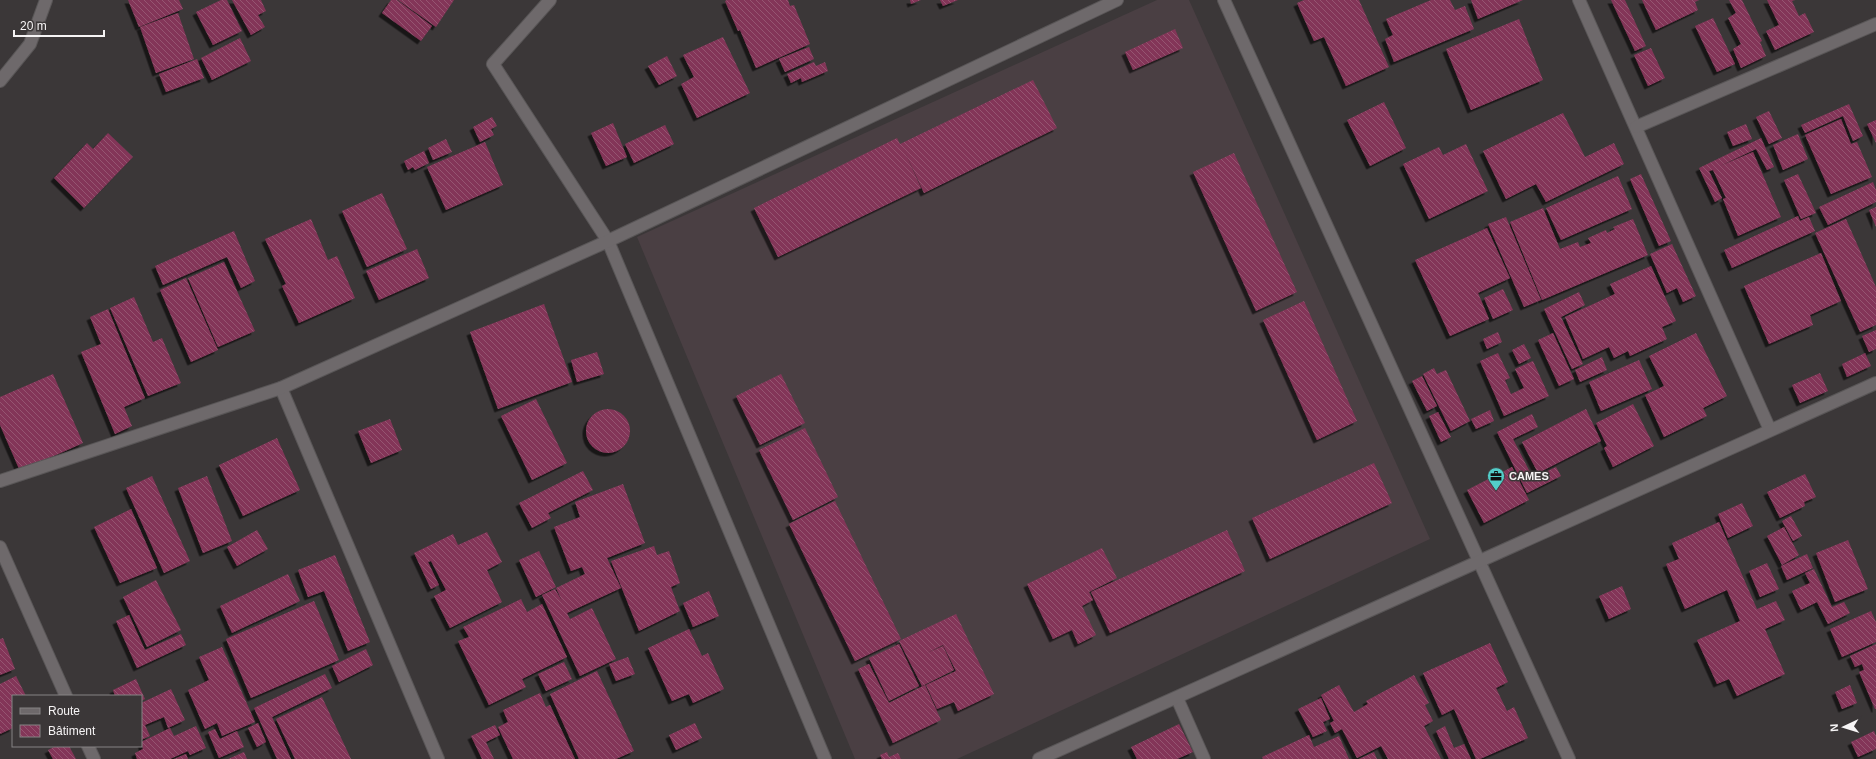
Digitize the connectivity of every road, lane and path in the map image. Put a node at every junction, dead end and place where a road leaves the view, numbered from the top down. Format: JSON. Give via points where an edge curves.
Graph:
{"nodes":[{"id":1,"x":46,"y":0,"type":"edge"},
{"id":2,"x":550,"y":0,"type":"edge"},
{"id":3,"x":1116,"y":0,"type":"edge"},
{"id":4,"x":1224,"y":0,"type":"edge"},
{"id":5,"x":1579,"y":0,"type":"edge"},
{"id":6,"x":1876,"y":24,"type":"edge"},
{"id":7,"x":0,"y":80,"type":"edge"},
{"id":8,"x":1636,"y":127,"type":"junction"},
{"id":9,"x":608,"y":242,"type":"junction"},
{"id":10,"x":1876,"y":383,"type":"edge"},
{"id":11,"x":281,"y":388,"type":"junction"},
{"id":12,"x":1770,"y":430,"type":"junction"},
{"id":13,"x":0,"y":481,"type":"edge"},
{"id":14,"x":0,"y":547,"type":"edge"},
{"id":15,"x":1478,"y":562,"type":"junction"},
{"id":16,"x":66,"y":695,"type":"edge"},
{"id":17,"x":1177,"y":698,"type":"junction"},
{"id":18,"x":88,"y":747,"type":"edge"},
{"id":19,"x":94,"y":759,"type":"edge"},
{"id":20,"x":438,"y":759,"type":"edge"},
{"id":21,"x":825,"y":759,"type":"edge"},
{"id":22,"x":1039,"y":759,"type":"edge"},
{"id":23,"x":1204,"y":759,"type":"edge"},
{"id":24,"x":1569,"y":759,"type":"edge"}],
"edges":[{"from":1,"to":7,"type":"street","via":[[30,44]]},
{"from":2,"to":9,"type":"street","via":[[493,64]]},
{"from":3,"to":9,"type":"street"},
{"from":4,"to":15,"type":"street"},
{"from":5,"to":8,"type":"street"},
{"from":6,"to":8,"type":"street"},
{"from":8,"to":12,"type":"street"},
{"from":9,"to":11,"type":"street"},
{"from":9,"to":21,"type":"street"},
{"from":10,"to":12,"type":"street"},
{"from":11,"to":13,"type":"street"},
{"from":11,"to":20,"type":"street"},
{"from":12,"to":15,"type":"street"},
{"from":14,"to":16,"type":"street"},
{"from":15,"to":17,"type":"street"},
{"from":15,"to":24,"type":"street"},
{"from":17,"to":22,"type":"street"},
{"from":17,"to":23,"type":"street"},
{"from":18,"to":19,"type":"street"}]}
